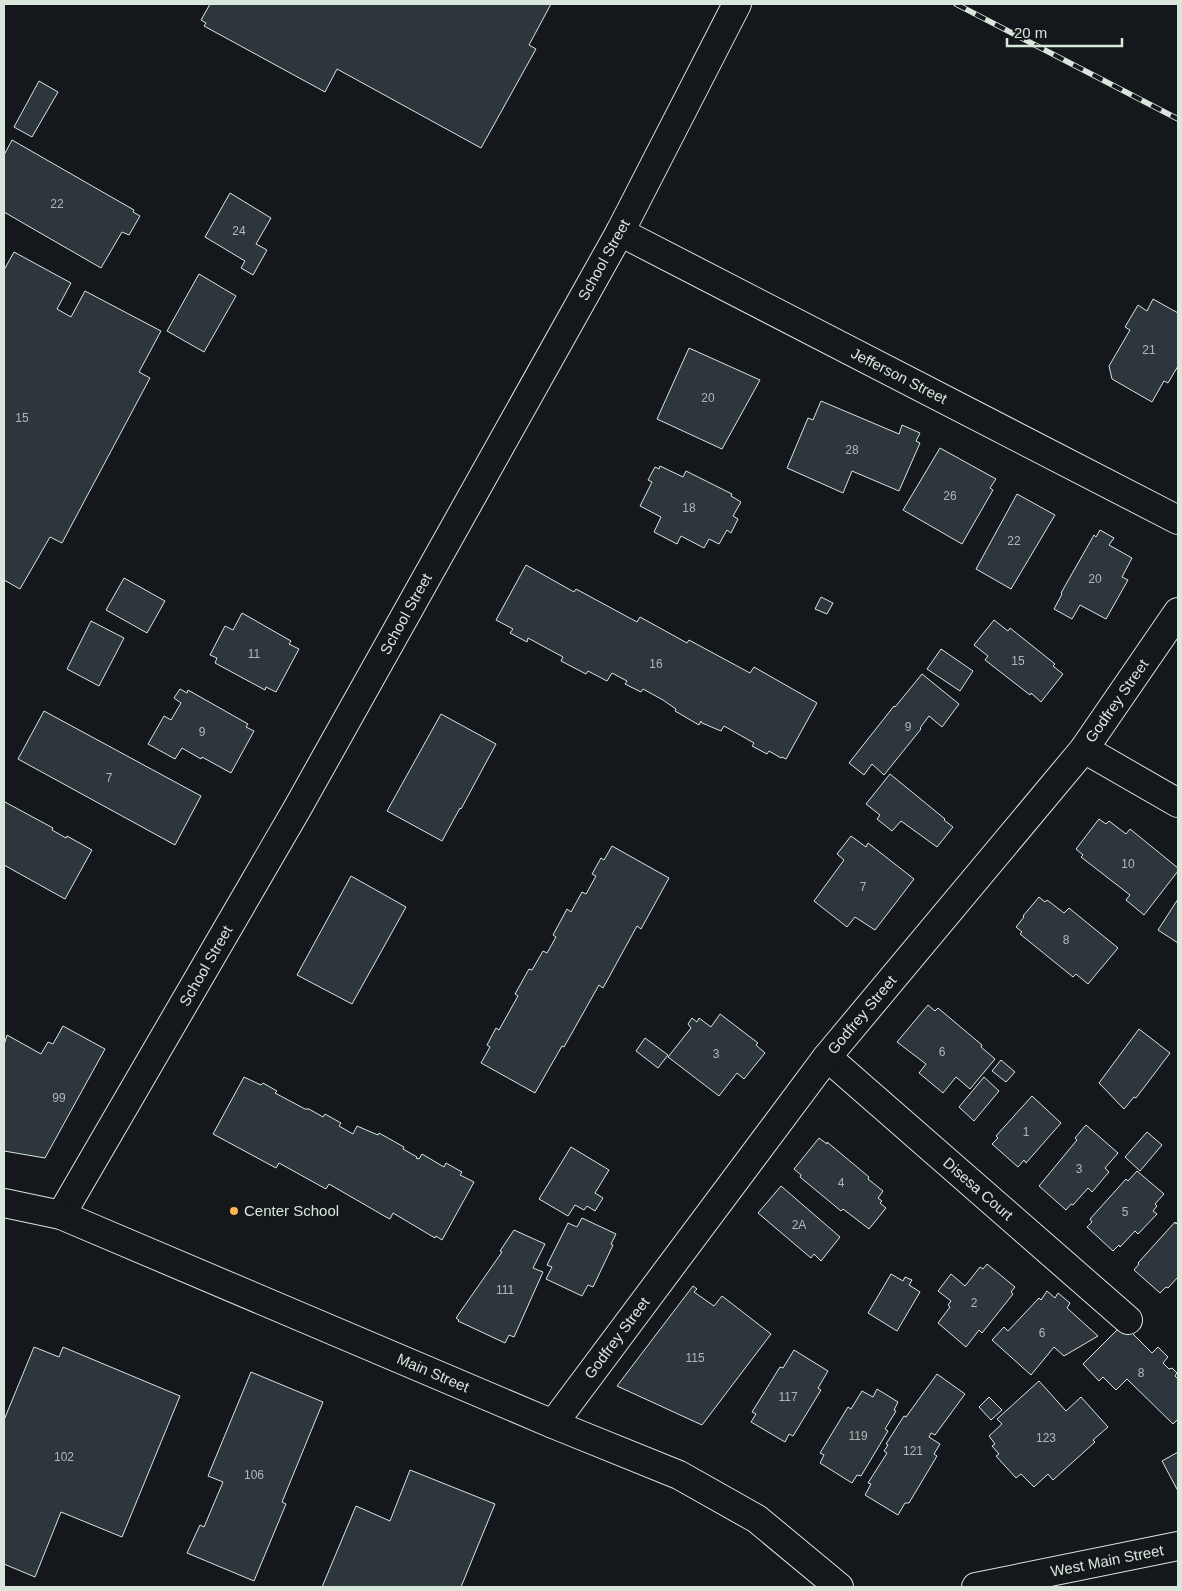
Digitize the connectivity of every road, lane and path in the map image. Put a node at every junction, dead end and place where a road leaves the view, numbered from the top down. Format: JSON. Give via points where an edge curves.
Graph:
{"nodes":[{"id":1,"x":737,"y":4,"type":"edge"},
{"id":2,"x":620,"y":232,"type":"junction"},
{"id":3,"x":1178,"y":520,"type":"edge"},
{"id":4,"x":1178,"y":612,"type":"edge"},
{"id":5,"x":1084,"y":749,"type":"junction"},
{"id":6,"x":1178,"y":803,"type":"edge"},
{"id":7,"x":827,"y":1057,"type":"junction"},
{"id":8,"x":4,"y":1203,"type":"edge"},
{"id":9,"x":61,"y":1215,"type":"junction"},
{"id":10,"x":1128,"y":1320,"type":"dead end"},
{"id":11,"x":553,"y":1424,"type":"junction"},
{"id":12,"x":1178,"y":1546,"type":"edge"},
{"id":13,"x":838,"y":1587,"type":"edge"},
{"id":14,"x":976,"y":1587,"type":"edge"}],
"edges":[{"from":1,"to":2,"type":"street","name":"School Street"},
{"from":2,"to":3,"type":"street","name":"Jefferson Street"},
{"from":2,"to":9,"type":"street","name":"School Street","via":[[297,810]]},
{"from":4,"to":5,"type":"street","name":"Godfrey Street"},
{"from":5,"to":6,"type":"street"},
{"from":5,"to":7,"type":"street","name":"Godfrey Street"},
{"from":7,"to":10,"type":"street","name":"Disesa Court"},
{"from":7,"to":11,"type":"street","name":"Godfrey Street"},
{"from":8,"to":9,"type":"street","name":"Main Street"},
{"from":9,"to":11,"type":"street","name":"Main Street"},
{"from":11,"to":13,"type":"street","name":"Main Street","via":[[679,1475],[757,1519]]},
{"from":12,"to":14,"type":"street","name":"West Main Street"}]}
